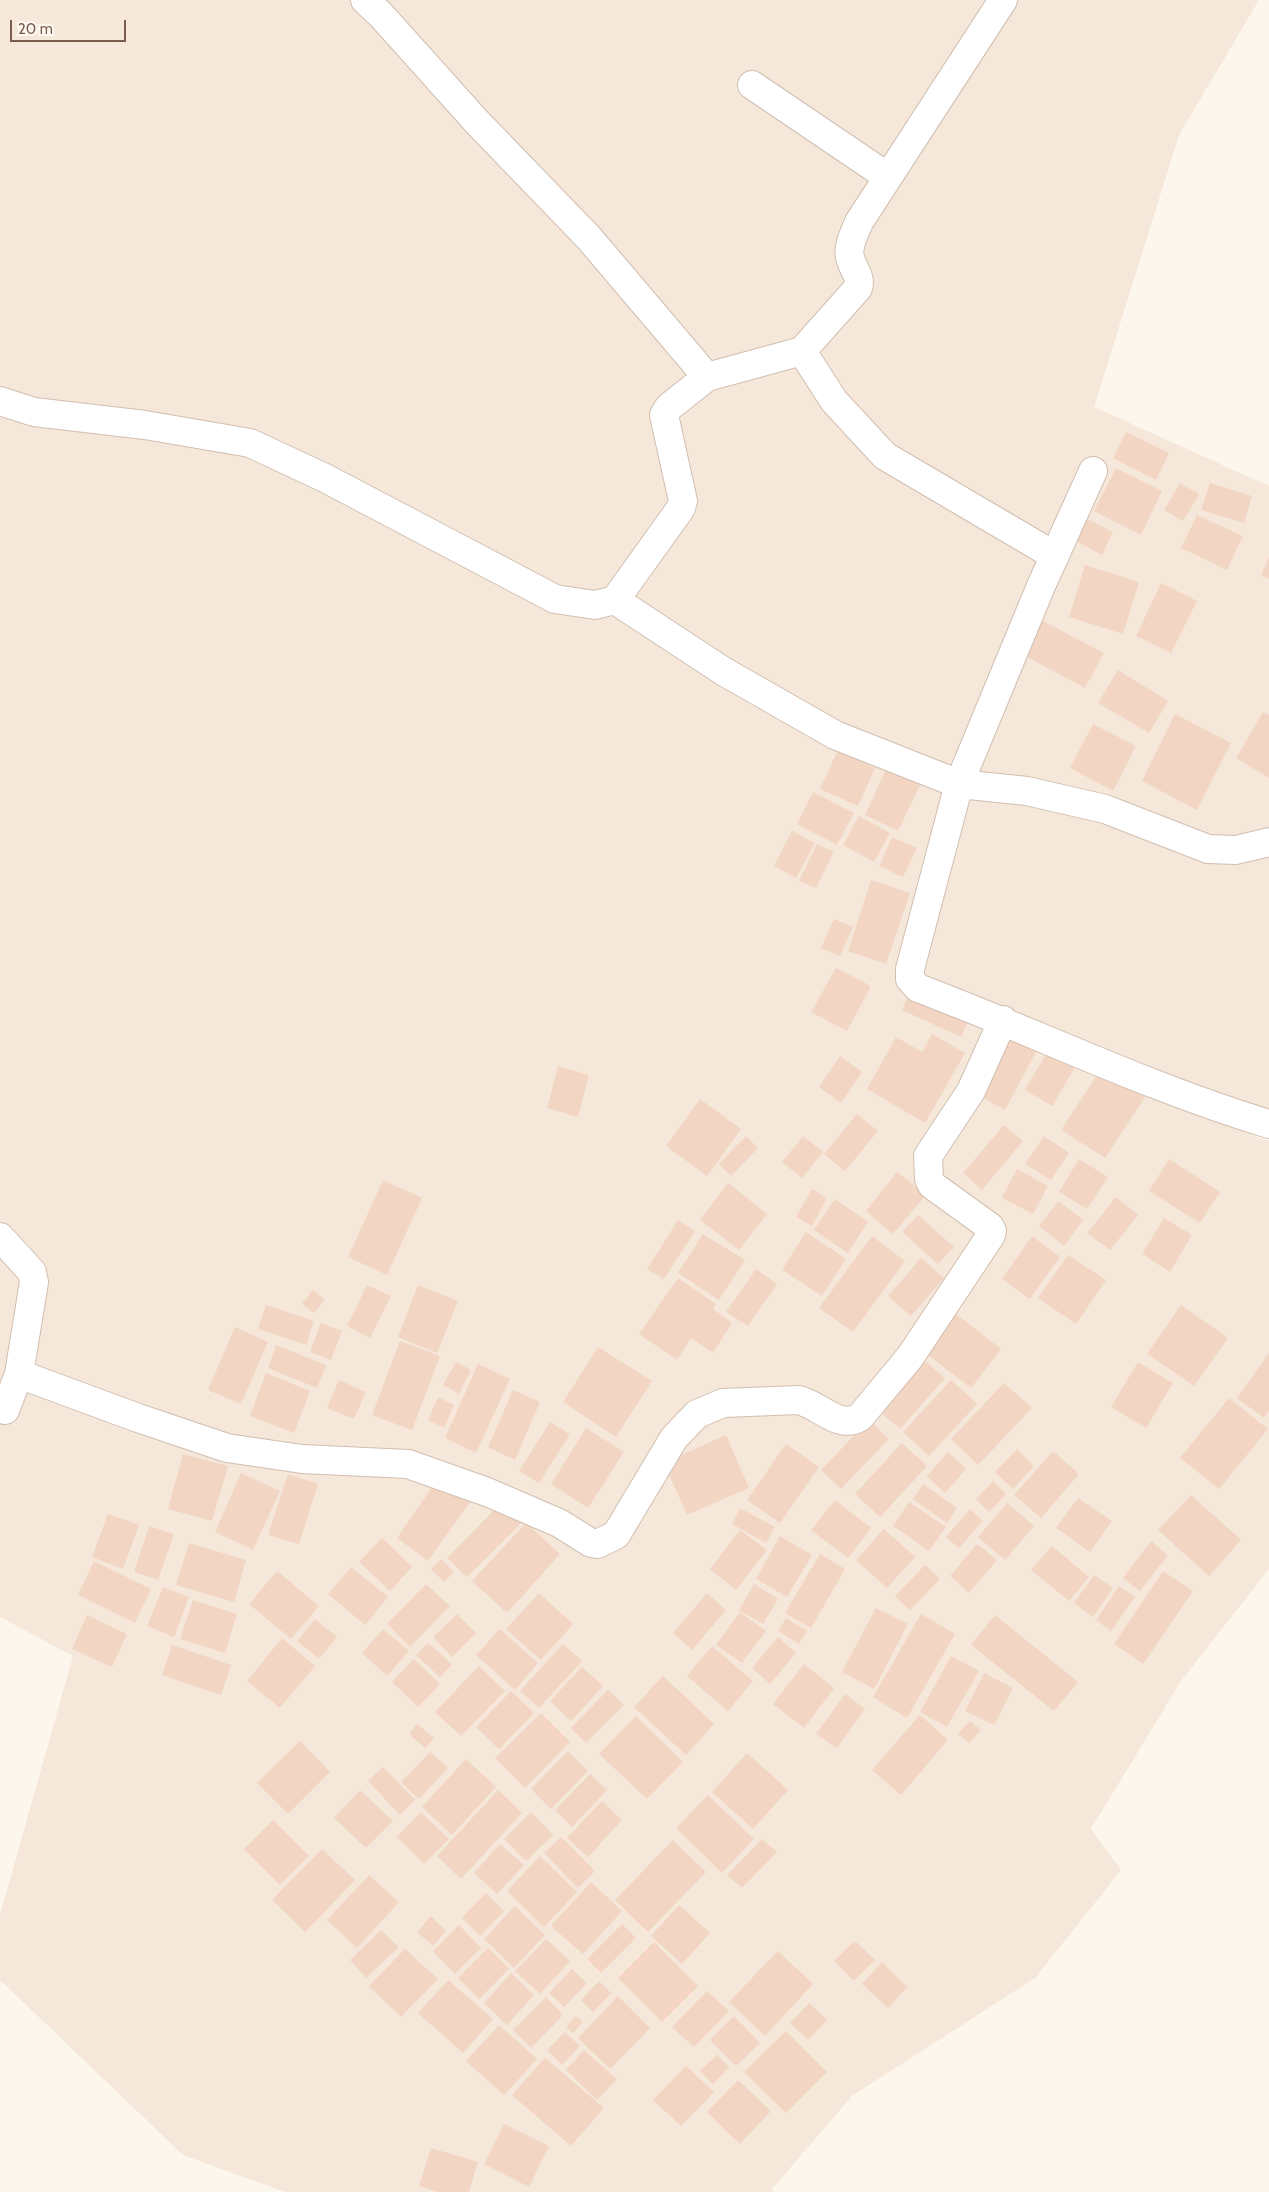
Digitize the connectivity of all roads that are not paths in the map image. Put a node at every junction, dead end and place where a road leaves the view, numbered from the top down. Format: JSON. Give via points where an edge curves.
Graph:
{"nodes":[{"id":1,"x":1003,"y":0,"type":"edge"},
{"id":2,"x":380,"y":5,"type":"edge"},
{"id":3,"x":752,"y":85,"type":"dead end"},
{"id":4,"x":888,"y":177,"type":"junction"},
{"id":5,"x":802,"y":351,"type":"junction"},
{"id":6,"x":707,"y":376,"type":"junction"},
{"id":7,"x":0,"y":402,"type":"edge"},
{"id":8,"x":1093,"y":471,"type":"dead end"},
{"id":9,"x":1055,"y":556,"type":"junction"},
{"id":10,"x":615,"y":600,"type":"junction"},
{"id":11,"x":958,"y":784,"type":"junction"},
{"id":12,"x":1269,"y":842,"type":"edge"},
{"id":13,"x":1003,"y":1020,"type":"junction"},
{"id":14,"x":1269,"y":1124,"type":"edge"},
{"id":15,"x":0,"y":1237,"type":"edge"},
{"id":16,"x":18,"y":1374,"type":"junction"},
{"id":17,"x":2,"y":1414,"type":"edge"}],
"edges":[{"from":1,"to":4,"type":"street"},
{"from":2,"to":6,"type":"street","via":[[478,122],[588,238]]},
{"from":3,"to":4,"type":"street"},
{"from":4,"to":5,"type":"street","via":[[858,222],[850,251],[860,281],[858,288]]},
{"from":5,"to":6,"type":"street"},
{"from":5,"to":9,"type":"street","via":[[834,401],[885,456]]},
{"from":6,"to":10,"type":"street","via":[[664,414],[683,500],[681,508]]},
{"from":7,"to":10,"type":"street","via":[[34,412],[145,425],[250,443],[325,478],[555,598],[595,605]]},
{"from":8,"to":9,"type":"street"},
{"from":9,"to":11,"type":"street"},
{"from":10,"to":11,"type":"street","via":[[723,671],[835,736]]},
{"from":11,"to":12,"type":"street","via":[[1027,791],[1105,809],[1208,849],[1236,850]]},
{"from":11,"to":13,"type":"street","via":[[910,978],[918,988]]},
{"from":13,"to":14,"type":"street","via":[[1212,1106]]},
{"from":13,"to":16,"type":"street","via":[[971,1091],[928,1156],[932,1185],[990,1226],[991,1235],[910,1357],[860,1417],[853,1421],[843,1422],[799,1400],[724,1403],[697,1414],[674,1438],[616,1535],[598,1544],[487,1492],[408,1464],[302,1459],[227,1448]]},
{"from":15,"to":16,"type":"street","via":[[32,1272],[34,1282]]},
{"from":16,"to":17,"type":"street"}]}
